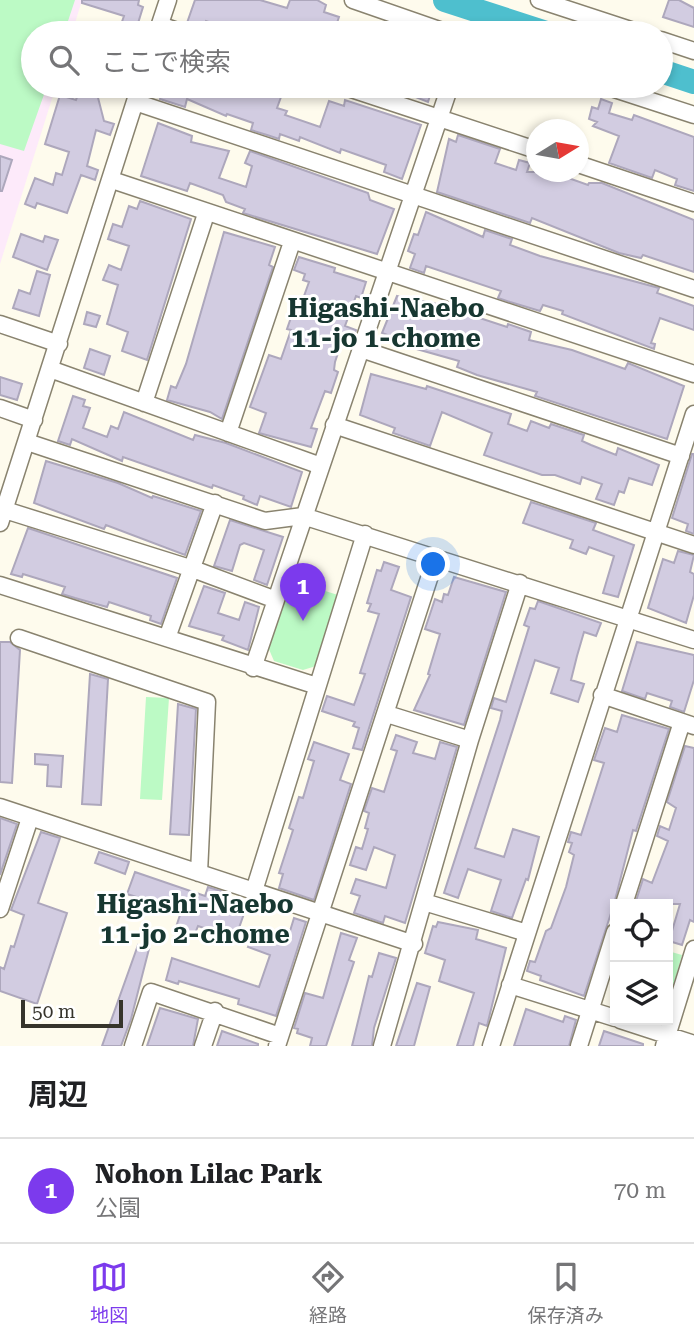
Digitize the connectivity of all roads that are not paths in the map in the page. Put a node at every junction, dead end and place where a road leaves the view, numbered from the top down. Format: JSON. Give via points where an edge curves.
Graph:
{"nodes":[{"id":1,"x":168,"y":0,"type":"edge"},
{"id":2,"x":353,"y":0,"type":"edge"},
{"id":3,"x":539,"y":0,"type":"edge"},
{"id":4,"x":161,"y":21,"type":"edge"},
{"id":5,"x":413,"y":21,"type":"edge"},
{"id":6,"x":603,"y":21,"type":"edge"},
{"id":7,"x":673,"y":44,"type":"edge"},
{"id":8,"x":694,"y":51,"type":"edge"},
{"id":9,"x":136,"y":98,"type":"edge"},
{"id":10,"x":378,"y":98,"type":"edge"},
{"id":11,"x":446,"y":98,"type":"edge"},
{"id":12,"x":642,"y":98,"type":"edge"},
{"id":13,"x":135,"y":102,"type":"junction"},
{"id":14,"x":694,"y":115,"type":"edge"},
{"id":15,"x":439,"y":118,"type":"junction"},
{"id":16,"x":526,"y":146,"type":"edge"},
{"id":17,"x":589,"y":167,"type":"edge"},
{"id":18,"x":112,"y":180,"type":"junction"},
{"id":19,"x":412,"y":197,"type":"junction"},
{"id":20,"x":694,"y":202,"type":"edge"},
{"id":21,"x":206,"y":214,"type":"junction"},
{"id":22,"x":292,"y":242,"type":"junction"},
{"id":23,"x":386,"y":272,"type":"junction"},
{"id":24,"x":694,"y":289,"type":"edge"},
{"id":25,"x":0,"y":324,"type":"edge"},
{"id":26,"x":59,"y":344,"type":"junction"},
{"id":27,"x":361,"y":349,"type":"junction"},
{"id":28,"x":50,"y":369,"type":"junction"},
{"id":29,"x":694,"y":374,"type":"edge"},
{"id":30,"x":144,"y":403,"type":"junction"},
{"id":31,"x":0,"y":408,"type":"edge"},
{"id":32,"x":694,"y":414,"type":"edge"},
{"id":33,"x":34,"y":420,"type":"junction"},
{"id":34,"x":334,"y":425,"type":"junction"},
{"id":35,"x":228,"y":433,"type":"junction"},
{"id":36,"x":27,"y":442,"type":"junction"},
{"id":37,"x":681,"y":456,"type":"junction"},
{"id":38,"x":321,"y":466,"type":"junction"},
{"id":39,"x":215,"y":503,"type":"junction"},
{"id":40,"x":303,"y":516,"type":"junction"},
{"id":41,"x":2,"y":517,"type":"edge"},
{"id":42,"x":657,"y":532,"type":"junction"},
{"id":43,"x":365,"y":534,"type":"junction"},
{"id":44,"x":694,"y":545,"type":"edge"},
{"id":45,"x":436,"y":556,"type":"junction"},
{"id":46,"x":193,"y":569,"type":"junction"},
{"id":47,"x":520,"y":583,"type":"junction"},
{"id":48,"x":0,"y":585,"type":"edge"},
{"id":49,"x":275,"y":600,"type":"junction"},
{"id":50,"x":626,"y":618,"type":"junction"},
{"id":51,"x":19,"y":638,"type":"dead end"},
{"id":52,"x":167,"y":638,"type":"junction"},
{"id":53,"x":694,"y":640,"type":"edge"},
{"id":54,"x":253,"y":668,"type":"junction"},
{"id":55,"x":317,"y":686,"type":"junction"},
{"id":56,"x":602,"y":695,"type":"junction"},
{"id":57,"x":387,"y":714,"type":"junction"},
{"id":58,"x":688,"y":724,"type":"edge"},
{"id":59,"x":470,"y":740,"type":"junction"},
{"id":60,"x":0,"y":807,"type":"edge"},
{"id":61,"x":30,"y":818,"type":"junction"},
{"id":62,"x":199,"y":873,"type":"junction"},
{"id":63,"x":254,"y":891,"type":"junction"},
{"id":64,"x":626,"y":899,"type":"edge"},
{"id":65,"x":424,"y":902,"type":"junction"},
{"id":66,"x":0,"y":909,"type":"edge"},
{"id":67,"x":320,"y":913,"type":"junction"},
{"id":68,"x":527,"y":933,"type":"junction"},
{"id":69,"x":414,"y":944,"type":"junction"},
{"id":70,"x":610,"y":948,"type":"edge"},
{"id":71,"x":694,"y":949,"type":"edge"},
{"id":72,"x":510,"y":985,"type":"junction"},
{"id":73,"x":590,"y":1010,"type":"junction"},
{"id":74,"x":215,"y":1012,"type":"junction"},
{"id":75,"x":610,"y":1016,"type":"edge"},
{"id":76,"x":631,"y":1025,"type":"edge"},
{"id":77,"x":665,"y":1040,"type":"edge"},
{"id":78,"x":279,"y":1041,"type":"edge"},
{"id":79,"x":694,"y":1044,"type":"edge"},
{"id":80,"x":133,"y":1046,"type":"edge"},
{"id":81,"x":202,"y":1046,"type":"edge"},
{"id":82,"x":382,"y":1046,"type":"edge"},
{"id":83,"x":491,"y":1046,"type":"edge"},
{"id":84,"x":579,"y":1046,"type":"edge"}],
"edges":[{"from":1,"to":4,"type":"street"},
{"from":2,"to":5,"type":"street"},
{"from":3,"to":6,"type":"street"},
{"from":7,"to":8,"type":"street"},
{"from":9,"to":13,"type":"street"},
{"from":10,"to":15,"type":"street"},
{"from":11,"to":15,"type":"street"},
{"from":12,"to":14,"type":"street"},
{"from":13,"to":18,"type":"street"},
{"from":13,"to":19,"type":"street"},
{"from":15,"to":16,"type":"street"},
{"from":15,"to":19,"type":"street"},
{"from":17,"to":20,"type":"street"},
{"from":18,"to":21,"type":"street"},
{"from":18,"to":26,"type":"street"},
{"from":19,"to":23,"type":"street"},
{"from":19,"to":24,"type":"street"},
{"from":21,"to":22,"type":"street"},
{"from":21,"to":30,"type":"street"},
{"from":22,"to":23,"type":"street"},
{"from":22,"to":35,"type":"street"},
{"from":23,"to":27,"type":"street"},
{"from":23,"to":29,"type":"street"},
{"from":25,"to":26,"type":"street"},
{"from":26,"to":28,"type":"street"},
{"from":27,"to":34,"type":"street"},
{"from":27,"to":37,"type":"street"},
{"from":28,"to":30,"type":"street"},
{"from":28,"to":33,"type":"street"},
{"from":30,"to":35,"type":"street"},
{"from":31,"to":33,"type":"street"},
{"from":32,"to":37,"type":"street"},
{"from":33,"to":36,"type":"street"},
{"from":34,"to":38,"type":"street"},
{"from":34,"to":42,"type":"street"},
{"from":35,"to":38,"type":"street"},
{"from":36,"to":39,"type":"street"},
{"from":36,"to":41,"type":"street"},
{"from":37,"to":42,"type":"street"},
{"from":38,"to":40,"type":"street"},
{"from":39,"to":40,"type":"street","via":[[265,521]]},
{"from":39,"to":46,"type":"street"},
{"from":40,"to":43,"type":"street"},
{"from":40,"to":49,"type":"street"},
{"from":41,"to":46,"type":"street"},
{"from":42,"to":44,"type":"street"},
{"from":42,"to":50,"type":"street"},
{"from":43,"to":45,"type":"street"},
{"from":43,"to":55,"type":"street"},
{"from":45,"to":47,"type":"street"},
{"from":45,"to":57,"type":"street"},
{"from":46,"to":49,"type":"street"},
{"from":46,"to":52,"type":"street"},
{"from":47,"to":50,"type":"street"},
{"from":47,"to":59,"type":"street"},
{"from":48,"to":52,"type":"street"},
{"from":49,"to":54,"type":"street"},
{"from":50,"to":53,"type":"street"},
{"from":50,"to":56,"type":"street"},
{"from":51,"to":62,"type":"street","via":[[207,702]]},
{"from":52,"to":54,"type":"street"},
{"from":54,"to":55,"type":"street"},
{"from":55,"to":63,"type":"street"},
{"from":56,"to":58,"type":"street"},
{"from":56,"to":68,"type":"street"},
{"from":57,"to":59,"type":"street"},
{"from":57,"to":67,"type":"street"},
{"from":58,"to":64,"type":"street"},
{"from":59,"to":65,"type":"street"},
{"from":60,"to":61,"type":"street"},
{"from":61,"to":62,"type":"street"},
{"from":61,"to":66,"type":"street"},
{"from":62,"to":63,"type":"street"},
{"from":63,"to":67,"type":"street"},
{"from":65,"to":68,"type":"street"},
{"from":65,"to":69,"type":"street"},
{"from":67,"to":69,"type":"street"},
{"from":67,"to":78,"type":"street"},
{"from":68,"to":72,"type":"street"},
{"from":69,"to":82,"type":"street"},
{"from":70,"to":73,"type":"street"},
{"from":71,"to":77,"type":"street"},
{"from":72,"to":73,"type":"street"},
{"from":72,"to":83,"type":"street"},
{"from":73,"to":75,"type":"street"},
{"from":73,"to":84,"type":"street"},
{"from":74,"to":78,"type":"street"},
{"from":74,"to":80,"type":"street","via":[[151,992]]},
{"from":74,"to":81,"type":"street"},
{"from":76,"to":77,"type":"street"},
{"from":77,"to":79,"type":"street"}]}
